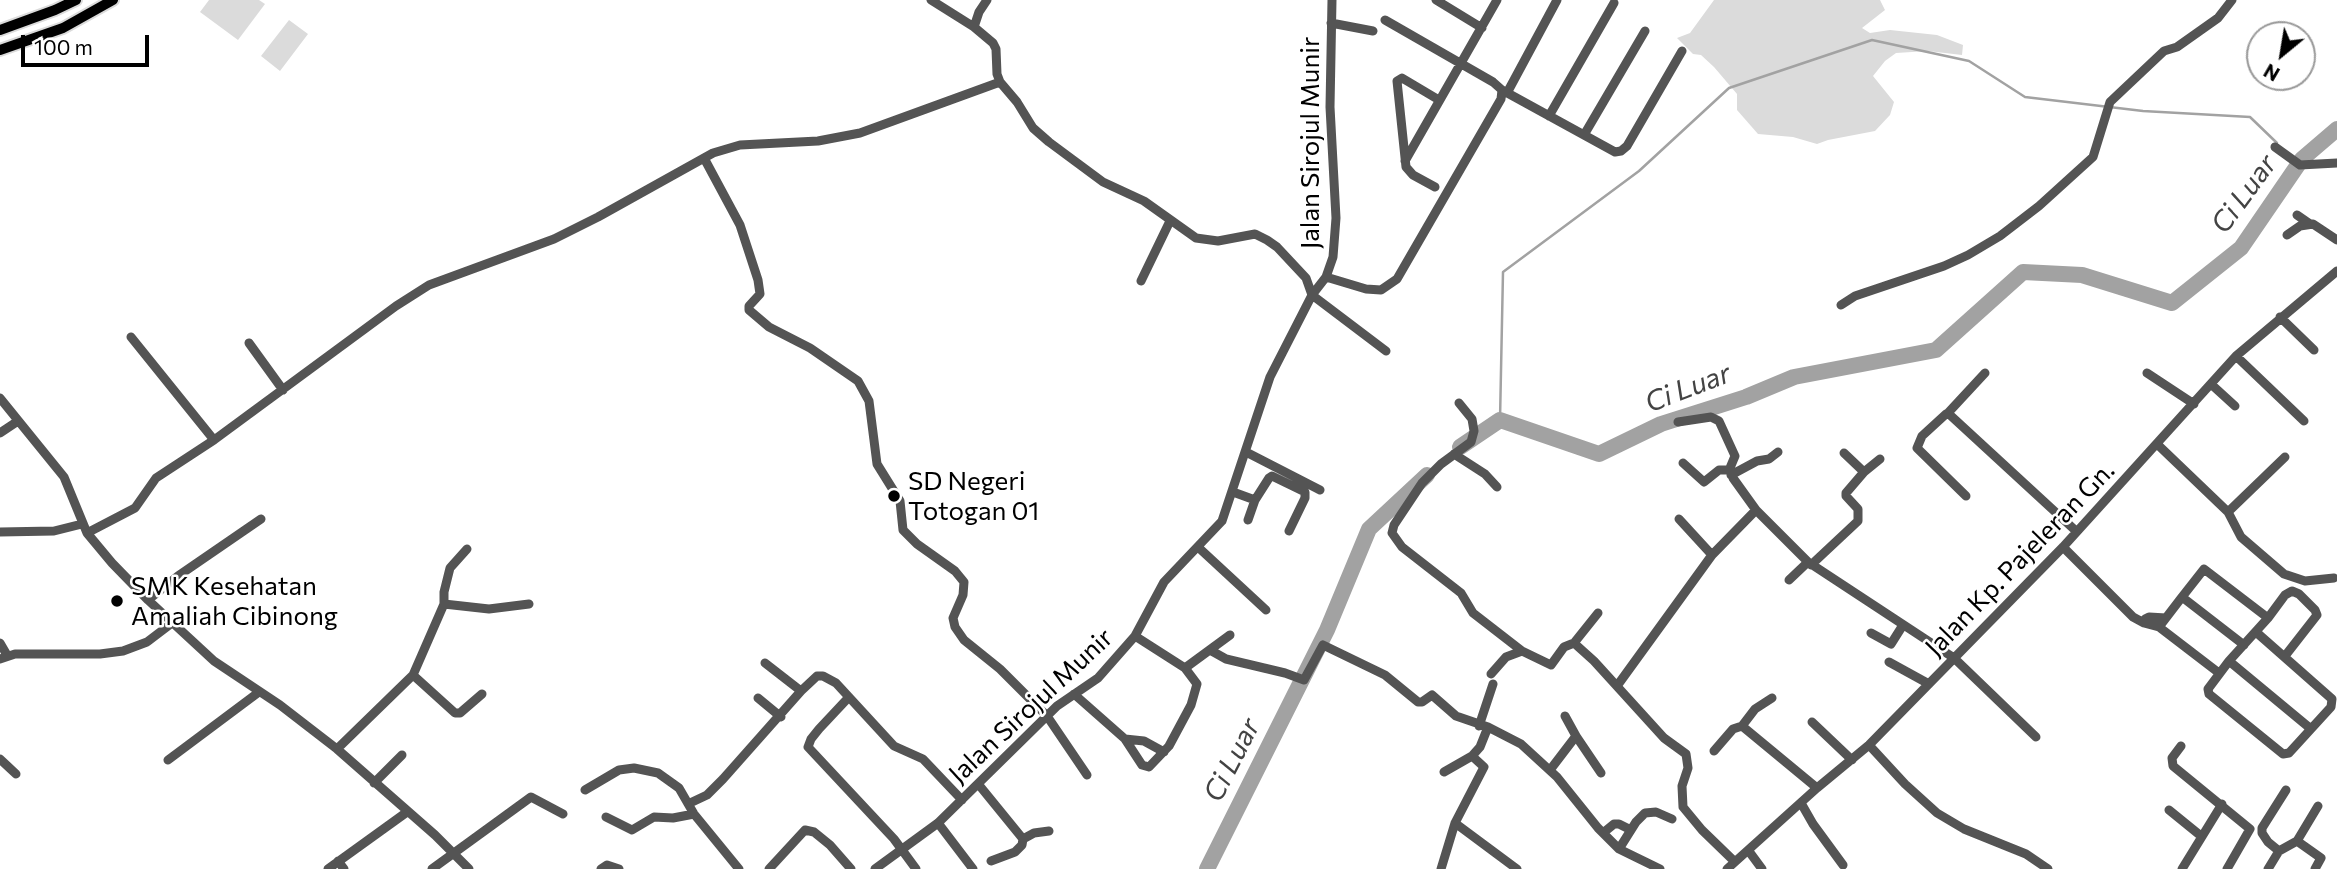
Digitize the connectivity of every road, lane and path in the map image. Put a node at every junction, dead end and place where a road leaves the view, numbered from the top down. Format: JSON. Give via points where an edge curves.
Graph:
{"nodes":[{"id":1,"x":76,"y":0,"type":"edge"},
{"id":2,"x":88,"y":0,"type":"edge"},
{"id":3,"x":113,"y":0,"type":"edge"},
{"id":4,"x":931,"y":0,"type":"edge"},
{"id":5,"x":987,"y":0,"type":"edge"},
{"id":6,"x":1332,"y":0,"type":"edge"},
{"id":7,"x":1436,"y":0,"type":"edge"},
{"id":8,"x":1497,"y":0,"type":"edge"},
{"id":9,"x":1557,"y":0,"type":"edge"},
{"id":10,"x":2232,"y":0,"type":"edge"},
{"id":11,"x":1614,"y":3,"type":"dead end"},
{"id":12,"x":96,"y":11,"type":"junction"},
{"id":13,"x":1385,"y":19,"type":"dead end"},
{"id":14,"x":1331,"y":23,"type":"junction"},
{"id":15,"x":974,"y":27,"type":"junction"},
{"id":16,"x":1482,"y":28,"type":"junction"},
{"id":17,"x":0,"y":30,"type":"edge"},
{"id":18,"x":1646,"y":30,"type":"dead end"},
{"id":19,"x":1373,"y":31,"type":"dead end"},
{"id":20,"x":0,"y":50,"type":"edge"},
{"id":21,"x":1682,"y":51,"type":"dead end"},
{"id":22,"x":1461,"y":62,"type":"junction"},
{"id":23,"x":1000,"y":82,"type":"junction"},
{"id":24,"x":1504,"y":92,"type":"junction"},
{"id":25,"x":1439,"y":100,"type":"junction"},
{"id":26,"x":1549,"y":116,"type":"junction"},
{"id":27,"x":1402,"y":129,"type":"junction"},
{"id":28,"x":1584,"y":135,"type":"junction"},
{"id":29,"x":1418,"y":137,"type":"junction"},
{"id":30,"x":2275,"y":147,"type":"dead end"},
{"id":31,"x":704,"y":158,"type":"junction"},
{"id":32,"x":1405,"y":161,"type":"junction"},
{"id":33,"x":2337,"y":163,"type":"edge"},
{"id":34,"x":1435,"y":187,"type":"dead end"},
{"id":35,"x":2297,"y":215,"type":"dead end"},
{"id":36,"x":1170,"y":221,"type":"junction"},
{"id":37,"x":2310,"y":224,"type":"junction"},
{"id":38,"x":2287,"y":234,"type":"dead end"},
{"id":39,"x":2337,"y":240,"type":"edge"},
{"id":40,"x":2337,"y":271,"type":"edge"},
{"id":41,"x":1326,"y":277,"type":"junction"},
{"id":42,"x":1141,"y":281,"type":"dead end"},
{"id":43,"x":1312,"y":295,"type":"junction"},
{"id":44,"x":1841,"y":305,"type":"dead end"},
{"id":45,"x":2280,"y":317,"type":"junction"},
{"id":46,"x":131,"y":337,"type":"dead end"},
{"id":47,"x":249,"y":343,"type":"dead end"},
{"id":48,"x":2314,"y":350,"type":"dead end"},
{"id":49,"x":1386,"y":351,"type":"dead end"},
{"id":50,"x":2236,"y":356,"type":"junction"},
{"id":51,"x":1984,"y":373,"type":"dead end"},
{"id":52,"x":2147,"y":373,"type":"dead end"},
{"id":53,"x":2212,"y":385,"type":"junction"},
{"id":54,"x":283,"y":390,"type":"junction"},
{"id":55,"x":0,"y":398,"type":"edge"},
{"id":56,"x":1459,"y":404,"type":"dead end"},
{"id":57,"x":2194,"y":404,"type":"junction"},
{"id":58,"x":2235,"y":407,"type":"dead end"},
{"id":59,"x":1947,"y":414,"type":"junction"},
{"id":60,"x":18,"y":421,"type":"junction"},
{"id":61,"x":2304,"y":421,"type":"dead end"},
{"id":62,"x":1678,"y":422,"type":"dead end"},
{"id":63,"x":0,"y":433,"type":"edge"},
{"id":64,"x":214,"y":440,"type":"junction"},
{"id":65,"x":2157,"y":444,"type":"junction"},
{"id":66,"x":1246,"y":452,"type":"junction"},
{"id":67,"x":1779,"y":452,"type":"dead end"},
{"id":68,"x":1844,"y":453,"type":"dead end"},
{"id":69,"x":1454,"y":454,"type":"junction"},
{"id":70,"x":2285,"y":457,"type":"dead end"},
{"id":71,"x":1880,"y":459,"type":"dead end"},
{"id":72,"x":1682,"y":463,"type":"dead end"},
{"id":73,"x":1864,"y":472,"type":"junction"},
{"id":74,"x":1730,"y":473,"type":"junction"},
{"id":75,"x":1497,"y":487,"type":"dead end"},
{"id":76,"x":1320,"y":489,"type":"dead end"},
{"id":77,"x":1233,"y":492,"type":"junction"},
{"id":78,"x":1966,"y":496,"type":"dead end"},
{"id":79,"x":1255,"y":500,"type":"junction"},
{"id":80,"x":1756,"y":510,"type":"junction"},
{"id":81,"x":2228,"y":512,"type":"junction"},
{"id":82,"x":261,"y":519,"type":"dead end"},
{"id":83,"x":1679,"y":519,"type":"dead end"},
{"id":84,"x":1248,"y":520,"type":"dead end"},
{"id":85,"x":85,"y":529,"type":"junction"},
{"id":86,"x":1289,"y":531,"type":"dead end"},
{"id":87,"x":2076,"y":531,"type":"junction"},
{"id":88,"x":0,"y":532,"type":"edge"},
{"id":89,"x":2063,"y":547,"type":"junction"},
{"id":90,"x":1199,"y":548,"type":"junction"},
{"id":91,"x":467,"y":549,"type":"dead end"},
{"id":92,"x":1712,"y":555,"type":"junction"},
{"id":93,"x":1809,"y":563,"type":"junction"},
{"id":94,"x":2334,"y":578,"type":"dead end"},
{"id":95,"x":1789,"y":580,"type":"dead end"},
{"id":96,"x":2182,"y":597,"type":"junction"},
{"id":97,"x":148,"y":600,"type":"junction"},
{"id":98,"x":444,"y":604,"type":"junction"},
{"id":99,"x":529,"y":604,"type":"dead end"},
{"id":100,"x":1266,"y":610,"type":"dead end"},
{"id":101,"x":1598,"y":613,"type":"dead end"},
{"id":102,"x":2166,"y":618,"type":"junction"},
{"id":103,"x":2268,"y":618,"type":"junction"},
{"id":104,"x":172,"y":623,"type":"junction"},
{"id":105,"x":2144,"y":623,"type":"junction"},
{"id":106,"x":1903,"y":625,"type":"junction"},
{"id":107,"x":2159,"y":628,"type":"junction"},
{"id":108,"x":2256,"y":632,"type":"junction"},
{"id":109,"x":1871,"y":633,"type":"dead end"},
{"id":110,"x":1230,"y":635,"type":"dead end"},
{"id":111,"x":1135,"y":636,"type":"junction"},
{"id":112,"x":0,"y":643,"type":"edge"},
{"id":113,"x":1574,"y":643,"type":"junction"},
{"id":114,"x":2244,"y":645,"type":"junction"},
{"id":115,"x":1210,"y":650,"type":"junction"},
{"id":116,"x":1522,"y":652,"type":"junction"},
{"id":117,"x":2285,"y":656,"type":"junction"},
{"id":118,"x":3,"y":657,"type":"edge"},
{"id":119,"x":1954,"y":658,"type":"junction"},
{"id":120,"x":2229,"y":661,"type":"junction"},
{"id":121,"x":1889,"y":662,"type":"dead end"},
{"id":122,"x":765,"y":663,"type":"dead end"},
{"id":123,"x":1185,"y":668,"type":"junction"},
{"id":124,"x":2219,"y":673,"type":"junction"},
{"id":125,"x":413,"y":675,"type":"junction"},
{"id":126,"x":1928,"y":684,"type":"junction"},
{"id":127,"x":1617,"y":687,"type":"junction"},
{"id":128,"x":801,"y":691,"type":"junction"},
{"id":129,"x":259,"y":692,"type":"junction"},
{"id":130,"x":481,"y":694,"type":"dead end"},
{"id":131,"x":1074,"y":694,"type":"junction"},
{"id":132,"x":849,"y":697,"type":"junction"},
{"id":133,"x":758,"y":698,"type":"dead end"},
{"id":134,"x":1772,"y":698,"type":"dead end"},
{"id":135,"x":1046,"y":716,"type":"junction"},
{"id":136,"x":1564,"y":716,"type":"dead end"},
{"id":137,"x":780,"y":717,"type":"junction"},
{"id":138,"x":1812,"y":722,"type":"dead end"},
{"id":139,"x":1483,"y":726,"type":"junction"},
{"id":140,"x":1742,"y":726,"type":"junction"},
{"id":141,"x":2311,"y":729,"type":"junction"},
{"id":142,"x":1576,"y":736,"type":"junction"},
{"id":143,"x":2036,"y":737,"type":"dead end"},
{"id":144,"x":1125,"y":738,"type":"junction"},
{"id":145,"x":1869,"y":745,"type":"junction"},
{"id":146,"x":2181,"y":746,"type":"dead end"},
{"id":147,"x":337,"y":749,"type":"junction"},
{"id":148,"x":1714,"y":751,"type":"dead end"},
{"id":149,"x":1164,"y":752,"type":"junction"},
{"id":150,"x":402,"y":755,"type":"dead end"},
{"id":151,"x":1472,"y":756,"type":"junction"},
{"id":152,"x":0,"y":759,"type":"edge"},
{"id":153,"x":168,"y":760,"type":"dead end"},
{"id":154,"x":1852,"y":760,"type":"junction"},
{"id":155,"x":1550,"y":770,"type":"junction"},
{"id":156,"x":1444,"y":772,"type":"dead end"},
{"id":157,"x":1601,"y":773,"type":"dead end"},
{"id":158,"x":16,"y":774,"type":"dead end"},
{"id":159,"x":1087,"y":775,"type":"dead end"},
{"id":160,"x":374,"y":783,"type":"junction"},
{"id":161,"x":979,"y":785,"type":"junction"},
{"id":162,"x":1817,"y":788,"type":"junction"},
{"id":163,"x":585,"y":790,"type":"dead end"},
{"id":164,"x":2286,"y":790,"type":"dead end"},
{"id":165,"x":962,"y":800,"type":"junction"},
{"id":166,"x":690,"y":803,"type":"junction"},
{"id":167,"x":1801,"y":803,"type":"junction"},
{"id":168,"x":2222,"y":804,"type":"junction"},
{"id":169,"x":2318,"y":807,"type":"dead end"},
{"id":170,"x":2169,"y":810,"type":"dead end"},
{"id":171,"x":407,"y":812,"type":"junction"},
{"id":172,"x":563,"y":814,"type":"dead end"},
{"id":173,"x":694,"y":814,"type":"junction"},
{"id":174,"x":606,"y":817,"type":"dead end"},
{"id":175,"x":1672,"y":820,"type":"dead end"},
{"id":176,"x":938,"y":823,"type":"junction"},
{"id":177,"x":1455,"y":823,"type":"junction"},
{"id":178,"x":1631,"y":830,"type":"junction"},
{"id":179,"x":1049,"y":831,"type":"dead end"},
{"id":180,"x":1603,"y":833,"type":"junction"},
{"id":181,"x":2201,"y":836,"type":"junction"},
{"id":182,"x":1023,"y":839,"type":"junction"},
{"id":183,"x":2297,"y":841,"type":"junction"},
{"id":184,"x":1619,"y":849,"type":"junction"},
{"id":185,"x":902,"y":850,"type":"junction"},
{"id":186,"x":1748,"y":850,"type":"junction"},
{"id":187,"x":2279,"y":851,"type":"junction"},
{"id":188,"x":453,"y":854,"type":"junction"},
{"id":189,"x":338,"y":860,"type":"junction"},
{"id":190,"x":991,"y":861,"type":"dead end"},
{"id":191,"x":1734,"y":861,"type":"junction"},
{"id":192,"x":1843,"y":865,"type":"dead end"},
{"id":193,"x":328,"y":869,"type":"edge"},
{"id":194,"x":344,"y":869,"type":"edge"},
{"id":195,"x":432,"y":869,"type":"edge"},
{"id":196,"x":469,"y":869,"type":"edge"},
{"id":197,"x":601,"y":869,"type":"edge"},
{"id":198,"x":619,"y":869,"type":"edge"},
{"id":199,"x":739,"y":869,"type":"edge"},
{"id":200,"x":769,"y":869,"type":"edge"},
{"id":201,"x":851,"y":869,"type":"edge"},
{"id":202,"x":875,"y":869,"type":"edge"},
{"id":203,"x":916,"y":869,"type":"edge"},
{"id":204,"x":972,"y":869,"type":"edge"},
{"id":205,"x":1441,"y":869,"type":"edge"},
{"id":206,"x":1517,"y":869,"type":"edge"},
{"id":207,"x":1660,"y":869,"type":"edge"},
{"id":208,"x":1727,"y":869,"type":"edge"},
{"id":209,"x":1762,"y":869,"type":"edge"},
{"id":210,"x":2048,"y":869,"type":"edge"},
{"id":211,"x":2182,"y":869,"type":"edge"},
{"id":212,"x":2227,"y":869,"type":"edge"},
{"id":213,"x":2268,"y":869,"type":"edge"},
{"id":214,"x":2315,"y":869,"type":"edge"}],
"edges":[{"from":1,"to":17,"type":"main road"},
{"from":2,"to":12,"type":"main road"},
{"from":3,"to":12,"type":"main road"},
{"from":4,"to":15,"type":"street"},
{"from":5,"to":15,"type":"street"},
{"from":6,"to":14,"type":"street","name":"Jalan Sirojul Munir"},
{"from":7,"to":16,"type":"street"},
{"from":8,"to":16,"type":"street"},
{"from":9,"to":24,"type":"street"},
{"from":10,"to":44,"type":"street","via":[[2218,18],[2164,51],[2110,102],[2093,157],[2039,206],[1968,256],[1854,296]]},
{"from":11,"to":26,"type":"street"},
{"from":12,"to":20,"type":"main road"},
{"from":13,"to":22,"type":"street"},
{"from":14,"to":19,"type":"street"},
{"from":14,"to":41,"type":"street","name":"Jalan Sirojul Munir","via":[[1329,107],[1336,218],[1333,257]]},
{"from":15,"to":23,"type":"street","via":[[996,49]]},
{"from":16,"to":22,"type":"street"},
{"from":18,"to":28,"type":"street"},
{"from":21,"to":28,"type":"street","via":[[1621,151]]},
{"from":22,"to":24,"type":"street"},
{"from":22,"to":25,"type":"street"},
{"from":23,"to":31,"type":"street","via":[[860,133],[818,141],[740,145]]},
{"from":23,"to":36,"type":"street","via":[[1038,133],[1103,182],[1144,201]]},
{"from":24,"to":26,"type":"street"},
{"from":24,"to":41,"type":"street","via":[[1397,279],[1374,289]]},
{"from":25,"to":27,"type":"street","via":[[1399,79]]},
{"from":25,"to":29,"type":"street"},
{"from":26,"to":28,"type":"street"},
{"from":27,"to":29,"type":"street"},
{"from":27,"to":32,"type":"street"},
{"from":29,"to":32,"type":"street"},
{"from":30,"to":33,"type":"street","via":[[2300,165]]},
{"from":31,"to":54,"type":"street","via":[[554,239],[429,285]]},
{"from":31,"to":135,"type":"street","via":[[740,225],[758,280],[760,294],[749,310],[858,381],[869,401],[877,464],[900,501],[904,530],[964,582],[953,618],[955,627]]},
{"from":32,"to":34,"type":"street","via":[[1409,172]]},
{"from":35,"to":37,"type":"street"},
{"from":36,"to":42,"type":"street"},
{"from":36,"to":43,"type":"street","via":[[1201,240],[1249,234],[1267,240],[1306,278]]},
{"from":37,"to":38,"type":"street"},
{"from":37,"to":39,"type":"street"},
{"from":40,"to":45,"type":"street","name":"Jalan Kp. Pajeleran Gn."},
{"from":41,"to":43,"type":"street","name":"Jalan Sirojul Munir"},
{"from":43,"to":49,"type":"street"},
{"from":43,"to":66,"type":"street","name":"Jalan Sirojul Munir","via":[[1272,372]]},
{"from":45,"to":48,"type":"street"},
{"from":45,"to":50,"type":"street","name":"Jalan Kp. Pajeleran Gn."},
{"from":46,"to":64,"type":"street"},
{"from":47,"to":54,"type":"street"},
{"from":50,"to":53,"type":"street","name":"Jalan Kp. Pajeleran Gn."},
{"from":50,"to":61,"type":"street"},
{"from":51,"to":59,"type":"street"},
{"from":52,"to":57,"type":"street"},
{"from":53,"to":57,"type":"street","name":"Jalan Kp. Pajeleran Gn."},
{"from":53,"to":58,"type":"street"},
{"from":54,"to":64,"type":"street"},
{"from":55,"to":60,"type":"street"},
{"from":56,"to":69,"type":"street","via":[[1472,419],[1472,437]]},
{"from":57,"to":65,"type":"street","name":"Jalan Kp. Pajeleran Gn."},
{"from":59,"to":78,"type":"street","via":[[1917,448]]},
{"from":59,"to":87,"type":"street"},
{"from":60,"to":63,"type":"street"},
{"from":60,"to":85,"type":"street","via":[[64,477]]},
{"from":62,"to":74,"type":"street","via":[[1711,417],[1719,421],[1735,456]]},
{"from":64,"to":85,"type":"street","via":[[156,478],[135,508]]},
{"from":65,"to":81,"type":"street"},
{"from":65,"to":87,"type":"street","name":"Jalan Kp. Pajeleran Gn."},
{"from":66,"to":76,"type":"street"},
{"from":66,"to":77,"type":"street","name":"Jalan Sirojul Munir"},
{"from":67,"to":74,"type":"street"},
{"from":68,"to":73,"type":"street"},
{"from":69,"to":75,"type":"street"},
{"from":69,"to":116,"type":"street","via":[[1418,489],[1394,524],[1394,538],[1456,588],[1473,613]]},
{"from":70,"to":81,"type":"street"},
{"from":71,"to":73,"type":"street"},
{"from":72,"to":74,"type":"street","via":[[1704,482],[1719,470]]},
{"from":73,"to":93,"type":"street","via":[[1846,494],[1858,509],[1858,521]]},
{"from":74,"to":80,"type":"street"},
{"from":77,"to":79,"type":"street"},
{"from":77,"to":90,"type":"street","name":"Jalan Sirojul Munir","via":[[1222,521]]},
{"from":79,"to":84,"type":"street"},
{"from":79,"to":86,"type":"street","via":[[1272,476],[1305,492]]},
{"from":80,"to":92,"type":"street"},
{"from":80,"to":93,"type":"street"},
{"from":81,"to":94,"type":"street","via":[[2241,537],[2284,574],[2305,581]]},
{"from":82,"to":97,"type":"street"},
{"from":83,"to":92,"type":"street"},
{"from":85,"to":88,"type":"street"},
{"from":85,"to":97,"type":"street"},
{"from":87,"to":89,"type":"street","name":"Jalan Kp. Pajeleran Gn."},
{"from":89,"to":105,"type":"street"},
{"from":89,"to":119,"type":"street","name":"Jalan Kp. Pajeleran Gn."},
{"from":90,"to":100,"type":"street"},
{"from":90,"to":111,"type":"street","name":"Jalan Sirojul Munir","via":[[1164,582]]},
{"from":91,"to":98,"type":"street","via":[[450,568]]},
{"from":92,"to":127,"type":"street"},
{"from":93,"to":95,"type":"street"},
{"from":93,"to":106,"type":"street"},
{"from":96,"to":102,"type":"street"},
{"from":96,"to":103,"type":"street","via":[[2204,569]]},
{"from":96,"to":114,"type":"street"},
{"from":97,"to":104,"type":"street"},
{"from":98,"to":99,"type":"street","via":[[483,609]]},
{"from":98,"to":125,"type":"street"},
{"from":101,"to":113,"type":"street"},
{"from":102,"to":105,"type":"street","via":[[2149,617]]},
{"from":102,"to":107,"type":"street"},
{"from":103,"to":108,"type":"street"},
{"from":103,"to":117,"type":"street","via":[[2292,592],[2315,610],[2314,619]]},
{"from":104,"to":118,"type":"street","via":[[147,642],[114,653]]},
{"from":104,"to":129,"type":"street","via":[[214,661]]},
{"from":105,"to":107,"type":"street"},
{"from":106,"to":109,"type":"street","via":[[1891,644]]},
{"from":106,"to":119,"type":"street"},
{"from":107,"to":124,"type":"street"},
{"from":108,"to":114,"type":"street"},
{"from":108,"to":117,"type":"street"},
{"from":110,"to":115,"type":"street"},
{"from":111,"to":123,"type":"street"},
{"from":111,"to":131,"type":"street","name":"Jalan Sirojul Munir","via":[[1098,678]]},
{"from":112,"to":118,"type":"street"},
{"from":113,"to":116,"type":"street","via":[[1564,647],[1551,665]]},
{"from":113,"to":127,"type":"street"},
{"from":114,"to":120,"type":"street"},
{"from":115,"to":123,"type":"street"},
{"from":115,"to":139,"type":"street","via":[[1226,659],[1304,680],[1323,645],[1385,675],[1418,702],[1433,695],[1454,715]]},
{"from":116,"to":139,"type":"street","via":[[1506,657],[1492,679]]},
{"from":117,"to":141,"type":"street","via":[[2332,699],[2332,707]]},
{"from":119,"to":126,"type":"street","name":"Jalan Kp. Pajeleran Gn."},
{"from":119,"to":143,"type":"street"},
{"from":120,"to":124,"type":"street"},
{"from":120,"to":141,"type":"street"},
{"from":121,"to":126,"type":"street"},
{"from":122,"to":128,"type":"street"},
{"from":123,"to":149,"type":"street","via":[[1196,680],[1196,689]]},
{"from":124,"to":141,"type":"street","via":[[2209,694],[2280,753],[2289,753]]},
{"from":125,"to":130,"type":"street","via":[[455,713]]},
{"from":125,"to":147,"type":"street"},
{"from":126,"to":145,"type":"street","name":"Jalan Kp. Pajeleran Gn."},
{"from":127,"to":191,"type":"street","via":[[1664,738],[1686,754],[1683,807]]},
{"from":128,"to":132,"type":"street","via":[[823,676]]},
{"from":128,"to":137,"type":"street"},
{"from":129,"to":147,"type":"street"},
{"from":129,"to":153,"type":"street"},
{"from":131,"to":135,"type":"street","name":"Jalan Sirojul Munir"},
{"from":131,"to":144,"type":"street"},
{"from":132,"to":165,"type":"street","via":[[894,746],[923,759]]},
{"from":132,"to":185,"type":"street","via":[[808,747]]},
{"from":133,"to":137,"type":"street"},
{"from":134,"to":140,"type":"street","via":[[1755,709]]},
{"from":135,"to":159,"type":"street"},
{"from":135,"to":161,"type":"street","name":"Jalan Sirojul Munir"},
{"from":136,"to":142,"type":"street"},
{"from":137,"to":166,"type":"street","via":[[707,795]]},
{"from":138,"to":154,"type":"street"},
{"from":139,"to":151,"type":"street","via":[[1480,747]]},
{"from":139,"to":155,"type":"street","via":[[1521,744]]},
{"from":140,"to":148,"type":"street","via":[[1733,729]]},
{"from":140,"to":162,"type":"street"},
{"from":142,"to":155,"type":"street"},
{"from":142,"to":157,"type":"street"},
{"from":144,"to":149,"type":"street","via":[[1144,741]]},
{"from":144,"to":149,"type":"street","via":[[1144,767]]},
{"from":145,"to":154,"type":"street","name":"Jalan Kp. Pajeleran Gn."},
{"from":145,"to":210,"type":"street","via":[[1937,813]]},
{"from":146,"to":168,"type":"street","via":[[2172,758],[2173,766]]},
{"from":147,"to":160,"type":"street"},
{"from":150,"to":160,"type":"street"},
{"from":151,"to":156,"type":"street"},
{"from":151,"to":177,"type":"street","via":[[1484,767]]},
{"from":152,"to":158,"type":"street"},
{"from":154,"to":162,"type":"street","name":"Jalan Kp. Pajeleran Gn."},
{"from":155,"to":180,"type":"street"},
{"from":160,"to":171,"type":"street"},
{"from":161,"to":165,"type":"street","name":"Jalan Sirojul Munir"},
{"from":161,"to":182,"type":"street"},
{"from":162,"to":167,"type":"street","name":"Jalan Kp. Pajeleran Gn."},
{"from":163,"to":166,"type":"street","via":[[619,770],[646,769],[668,779]]},
{"from":164,"to":187,"type":"street","via":[[2262,828],[2262,834]]},
{"from":165,"to":176,"type":"street","name":"Jalan Sirojul Munir"},
{"from":166,"to":173,"type":"street"},
{"from":167,"to":186,"type":"street","name":"Jalan Kp. Pajeleran Gn."},
{"from":167,"to":192,"type":"street"},
{"from":168,"to":181,"type":"street"},
{"from":168,"to":212,"type":"street","via":[[2250,829]]},
{"from":169,"to":183,"type":"street"},
{"from":170,"to":181,"type":"street"},
{"from":171,"to":188,"type":"street"},
{"from":171,"to":189,"type":"street"},
{"from":172,"to":188,"type":"street","via":[[531,797]]},
{"from":173,"to":174,"type":"street","via":[[651,817],[632,830]]},
{"from":173,"to":199,"type":"street"},
{"from":175,"to":178,"type":"street","via":[[1651,811]]},
{"from":176,"to":185,"type":"street","name":"Jalan Sirojul Munir"},
{"from":176,"to":204,"type":"street"},
{"from":177,"to":205,"type":"street"},
{"from":177,"to":206,"type":"street"},
{"from":178,"to":180,"type":"street","via":[[1614,824]]},
{"from":178,"to":184,"type":"street"},
{"from":179,"to":182,"type":"street"},
{"from":180,"to":184,"type":"street"},
{"from":181,"to":211,"type":"street"},
{"from":182,"to":190,"type":"street","via":[[1015,852]]},
{"from":183,"to":187,"type":"street"},
{"from":183,"to":214,"type":"street","via":[[2321,858]]},
{"from":184,"to":207,"type":"street"},
{"from":185,"to":202,"type":"street","name":"Jalan Sirojul Munir"},
{"from":185,"to":203,"type":"street"},
{"from":186,"to":191,"type":"street","name":"Jalan Kp. Pajeleran Gn."},
{"from":186,"to":209,"type":"street"},
{"from":187,"to":213,"type":"street"},
{"from":188,"to":195,"type":"street"},
{"from":188,"to":196,"type":"street"},
{"from":189,"to":193,"type":"street"},
{"from":189,"to":194,"type":"street"},
{"from":191,"to":208,"type":"street","name":"Jalan Kp. Pajeleran Gn."},
{"from":197,"to":198,"type":"street","via":[[607,865]]},
{"from":200,"to":201,"type":"street","via":[[807,830],[830,845]]}]}
